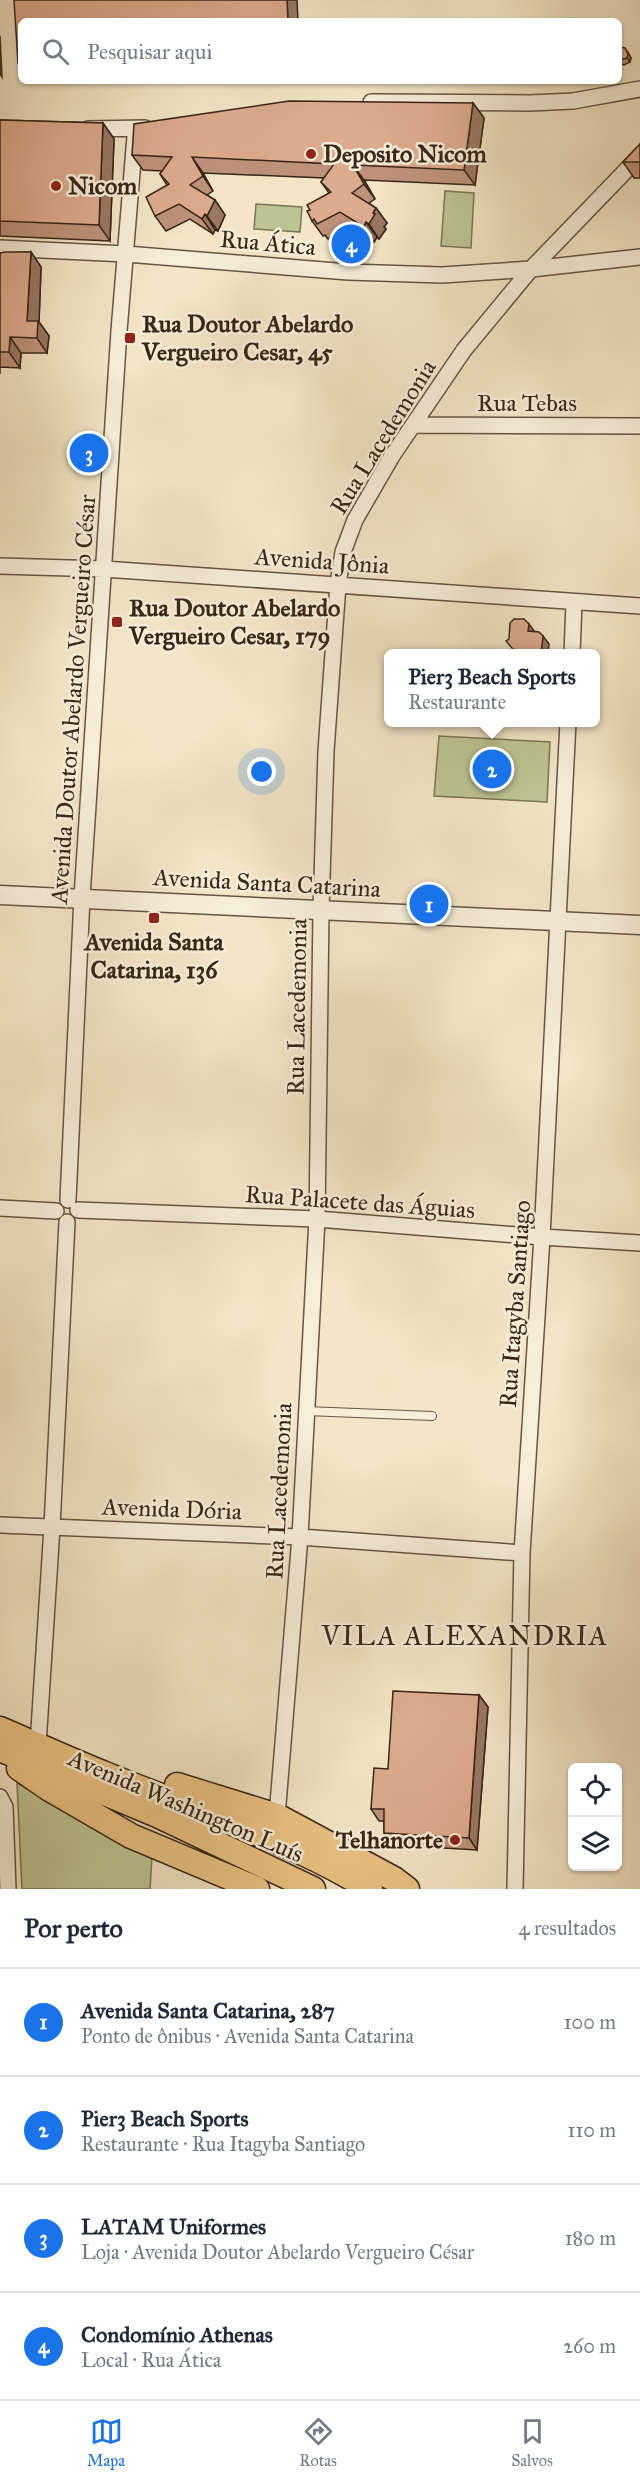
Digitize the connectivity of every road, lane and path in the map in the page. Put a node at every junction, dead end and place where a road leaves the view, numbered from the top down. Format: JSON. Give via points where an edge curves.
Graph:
{"nodes":[{"id":1,"x":640,"y":89,"type":"edge"},
{"id":2,"x":358,"y":102,"type":"edge"},
{"id":3,"x":158,"y":126,"type":"edge"},
{"id":4,"x":68,"y":128,"type":"edge"},
{"id":5,"x":135,"y":130,"type":"junction"},
{"id":6,"x":640,"y":156,"type":"edge"},
{"id":7,"x":0,"y":249,"type":"edge"},
{"id":8,"x":126,"y":254,"type":"junction"},
{"id":9,"x":640,"y":257,"type":"edge"},
{"id":10,"x":531,"y":269,"type":"junction"},
{"id":11,"x":413,"y":425,"type":"junction"},
{"id":12,"x":640,"y":426,"type":"edge"},
{"id":13,"x":0,"y":566,"type":"edge"},
{"id":14,"x":104,"y":569,"type":"junction"},
{"id":15,"x":338,"y":584,"type":"junction"},
{"id":16,"x":574,"y":602,"type":"junction"},
{"id":17,"x":640,"y":606,"type":"edge"},
{"id":18,"x":572,"y":649,"type":"edge"},
{"id":19,"x":568,"y":727,"type":"edge"},
{"id":20,"x":0,"y":894,"type":"edge"},
{"id":21,"x":82,"y":897,"type":"junction"},
{"id":22,"x":321,"y":910,"type":"junction"},
{"id":23,"x":559,"y":921,"type":"junction"},
{"id":24,"x":640,"y":925,"type":"edge"},
{"id":25,"x":0,"y":1208,"type":"edge"},
{"id":26,"x":67,"y":1211,"type":"junction"},
{"id":27,"x":317,"y":1219,"type":"junction"},
{"id":28,"x":542,"y":1238,"type":"junction"},
{"id":29,"x":640,"y":1243,"type":"edge"},
{"id":30,"x":306,"y":1412,"type":"junction"},
{"id":31,"x":432,"y":1416,"type":"dead end"},
{"id":32,"x":0,"y":1525,"type":"edge"},
{"id":33,"x":52,"y":1527,"type":"junction"},
{"id":34,"x":300,"y":1537,"type":"junction"},
{"id":35,"x":522,"y":1553,"type":"junction"},
{"id":36,"x":0,"y":1729,"type":"edge"},
{"id":37,"x":46,"y":1748,"type":"junction"},
{"id":38,"x":0,"y":1749,"type":"edge"},
{"id":39,"x":0,"y":1755,"type":"edge"},
{"id":40,"x":0,"y":1797,"type":"edge"},
{"id":41,"x":277,"y":1816,"type":"junction"},
{"id":42,"x":8,"y":1889,"type":"edge"},
{"id":43,"x":257,"y":1889,"type":"edge"},
{"id":44,"x":313,"y":1889,"type":"edge"},
{"id":45,"x":370,"y":1889,"type":"edge"},
{"id":46,"x":407,"y":1889,"type":"edge"},
{"id":47,"x":515,"y":1889,"type":"edge"}],
"edges":[{"from":1,"to":2,"type":"street","via":[[573,101],[530,103]]},
{"from":3,"to":5,"type":"street"},
{"from":4,"to":5,"type":"street"},
{"from":5,"to":8,"type":"street","name":"Avenida Doutor Abelardo Vergueiro César"},
{"from":6,"to":10,"type":"street","name":"Rua Lacedemonia"},
{"from":7,"to":8,"type":"street","name":"Rua Ática"},
{"from":8,"to":10,"type":"street","name":"Rua Ática","via":[[348,272],[442,274]]},
{"from":8,"to":14,"type":"street","name":"Avenida Doutor Abelardo Vergueiro César"},
{"from":9,"to":10,"type":"street","name":"Rua Ática"},
{"from":10,"to":11,"type":"street","name":"Rua Lacedemonia","via":[[464,350]]},
{"from":11,"to":12,"type":"street","name":"Rua Tebas"},
{"from":11,"to":15,"type":"street","name":"Rua Lacedemonia","via":[[355,520],[343,552]]},
{"from":13,"to":14,"type":"street","name":"Avenida Jônia"},
{"from":14,"to":15,"type":"street","name":"Avenida Jônia"},
{"from":14,"to":21,"type":"street","name":"Avenida Doutor Abelardo Vergueiro César"},
{"from":15,"to":16,"type":"street","name":"Avenida Jônia"},
{"from":15,"to":22,"type":"street","name":"Rua Lacedemonia","via":[[326,751]]},
{"from":16,"to":17,"type":"street","name":"Avenida Jônia"},
{"from":16,"to":18,"type":"street"},
{"from":19,"to":23,"type":"street","name":"Rua Itagyba Santiago"},
{"from":20,"to":21,"type":"street","name":"Avenida Santa Catarina"},
{"from":21,"to":22,"type":"street","name":"Avenida Santa Catarina"},
{"from":21,"to":26,"type":"street","name":"Avenida Doutor Abelardo Vergueiro César"},
{"from":22,"to":23,"type":"street","name":"Avenida Santa Catarina"},
{"from":22,"to":27,"type":"street","name":"Rua Lacedemonia"},
{"from":23,"to":24,"type":"street","name":"Avenida Santa Catarina"},
{"from":23,"to":28,"type":"street","name":"Rua Itagyba Santiago"},
{"from":25,"to":26,"type":"street","name":"Rua Palacete das Águias"},
{"from":26,"to":27,"type":"street","name":"Rua Palacete das Águias"},
{"from":26,"to":33,"type":"street","name":"Avenida Doutor Abelardo Vergueiro César"},
{"from":27,"to":28,"type":"street","name":"Rua Palacete das Águias"},
{"from":27,"to":30,"type":"street","name":"Rua Lacedemonia"},
{"from":28,"to":29,"type":"street","name":"Rua Palacete das Águias"},
{"from":28,"to":35,"type":"street","name":"Rua Itagyba Santiago"},
{"from":30,"to":31,"type":"lane"},
{"from":30,"to":34,"type":"street","name":"Rua Lacedemonia"},
{"from":32,"to":33,"type":"street","name":"Avenida Dória"},
{"from":33,"to":34,"type":"street","name":"Avenida Dória"},
{"from":33,"to":37,"type":"street","name":"Avenida Doutor Abelardo Vergueiro César"},
{"from":34,"to":35,"type":"street","name":"Avenida Dória"},
{"from":34,"to":41,"type":"street","name":"Rua Lacedemonia"},
{"from":35,"to":47,"type":"street","name":"Rua Itagyba Santiago"},
{"from":36,"to":37,"type":"highway","name":"Avenida Washington Luís"},
{"from":37,"to":41,"type":"highway"},
{"from":37,"to":45,"type":"highway","name":"Avenida Washington Luís","via":[[221,1818]]},
{"from":38,"to":44,"type":"highway","name":"Avenida Washington Luís","via":[[158,1815]]},
{"from":39,"to":43,"type":"highway","via":[[131,1836]]},
{"from":40,"to":42,"type":"street","via":[[4,1807]]},
{"from":41,"to":46,"type":"highway"}]}
